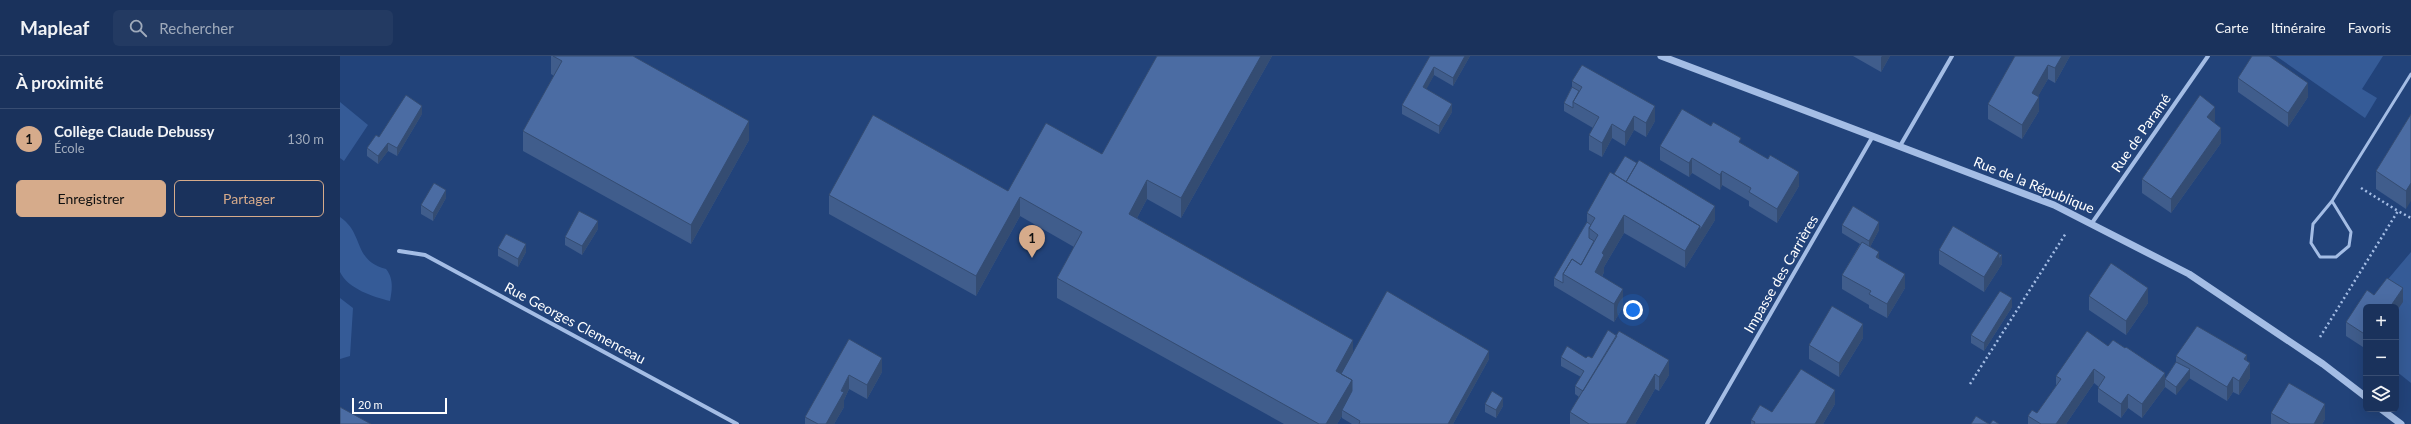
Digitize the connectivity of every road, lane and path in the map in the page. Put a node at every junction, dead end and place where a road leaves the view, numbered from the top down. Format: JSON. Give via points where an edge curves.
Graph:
{"nodes":[{"id":1,"x":1661,"y":56,"type":"edge"},
{"id":2,"x":1952,"y":56,"type":"edge"},
{"id":3,"x":2208,"y":56,"type":"edge"},
{"id":4,"x":2411,"y":74,"type":"edge"},
{"id":5,"x":1873,"y":136,"type":"junction"},
{"id":6,"x":1900,"y":146,"type":"junction"},
{"id":7,"x":2346,"y":179,"type":"junction"},
{"id":8,"x":2332,"y":201,"type":"junction"},
{"id":9,"x":2398,"y":211,"type":"junction"},
{"id":10,"x":2077,"y":215,"type":"junction"},
{"id":11,"x":2411,"y":218,"type":"edge"},
{"id":12,"x":2092,"y":223,"type":"junction"},
{"id":13,"x":399,"y":251,"type":"dead end"},
{"id":14,"x":2309,"y":355,"type":"junction"},
{"id":15,"x":1970,"y":384,"type":"dead end"},
{"id":16,"x":2363,"y":395,"type":"edge"},
{"id":17,"x":2386,"y":412,"type":"edge"},
{"id":18,"x":737,"y":424,"type":"edge"},
{"id":19,"x":1707,"y":424,"type":"edge"},
{"id":20,"x":2401,"y":424,"type":"edge"}],
"edges":[{"from":1,"to":5,"type":"street","name":"Rue de la République"},
{"from":2,"to":6,"type":"street"},
{"from":3,"to":12,"type":"street","name":"Rue de Paramé"},
{"from":4,"to":7,"type":"lane"},
{"from":5,"to":6,"type":"street","name":"Rue de la République"},
{"from":5,"to":19,"type":"street","name":"Impasse des Carrières"},
{"from":6,"to":10,"type":"street","name":"Rue de la République"},
{"from":7,"to":8,"type":"lane"},
{"from":7,"to":9,"type":"path"},
{"from":8,"to":8,"type":"lane","via":[[2313,224],[2311,243],[2320,257],[2336,257],[2349,246],[2351,232]]},
{"from":9,"to":11,"type":"path"},
{"from":9,"to":14,"type":"path"},
{"from":10,"to":12,"type":"street","name":"Rue de la République"},
{"from":10,"to":15,"type":"path"},
{"from":12,"to":14,"type":"street","name":"Rue de la République","via":[[2189,274]]},
{"from":13,"to":18,"type":"street","name":"Rue Georges Clemenceau","via":[[425,255]]},
{"from":14,"to":16,"type":"street","name":"Rue de la République"},
{"from":17,"to":20,"type":"street"}]}
